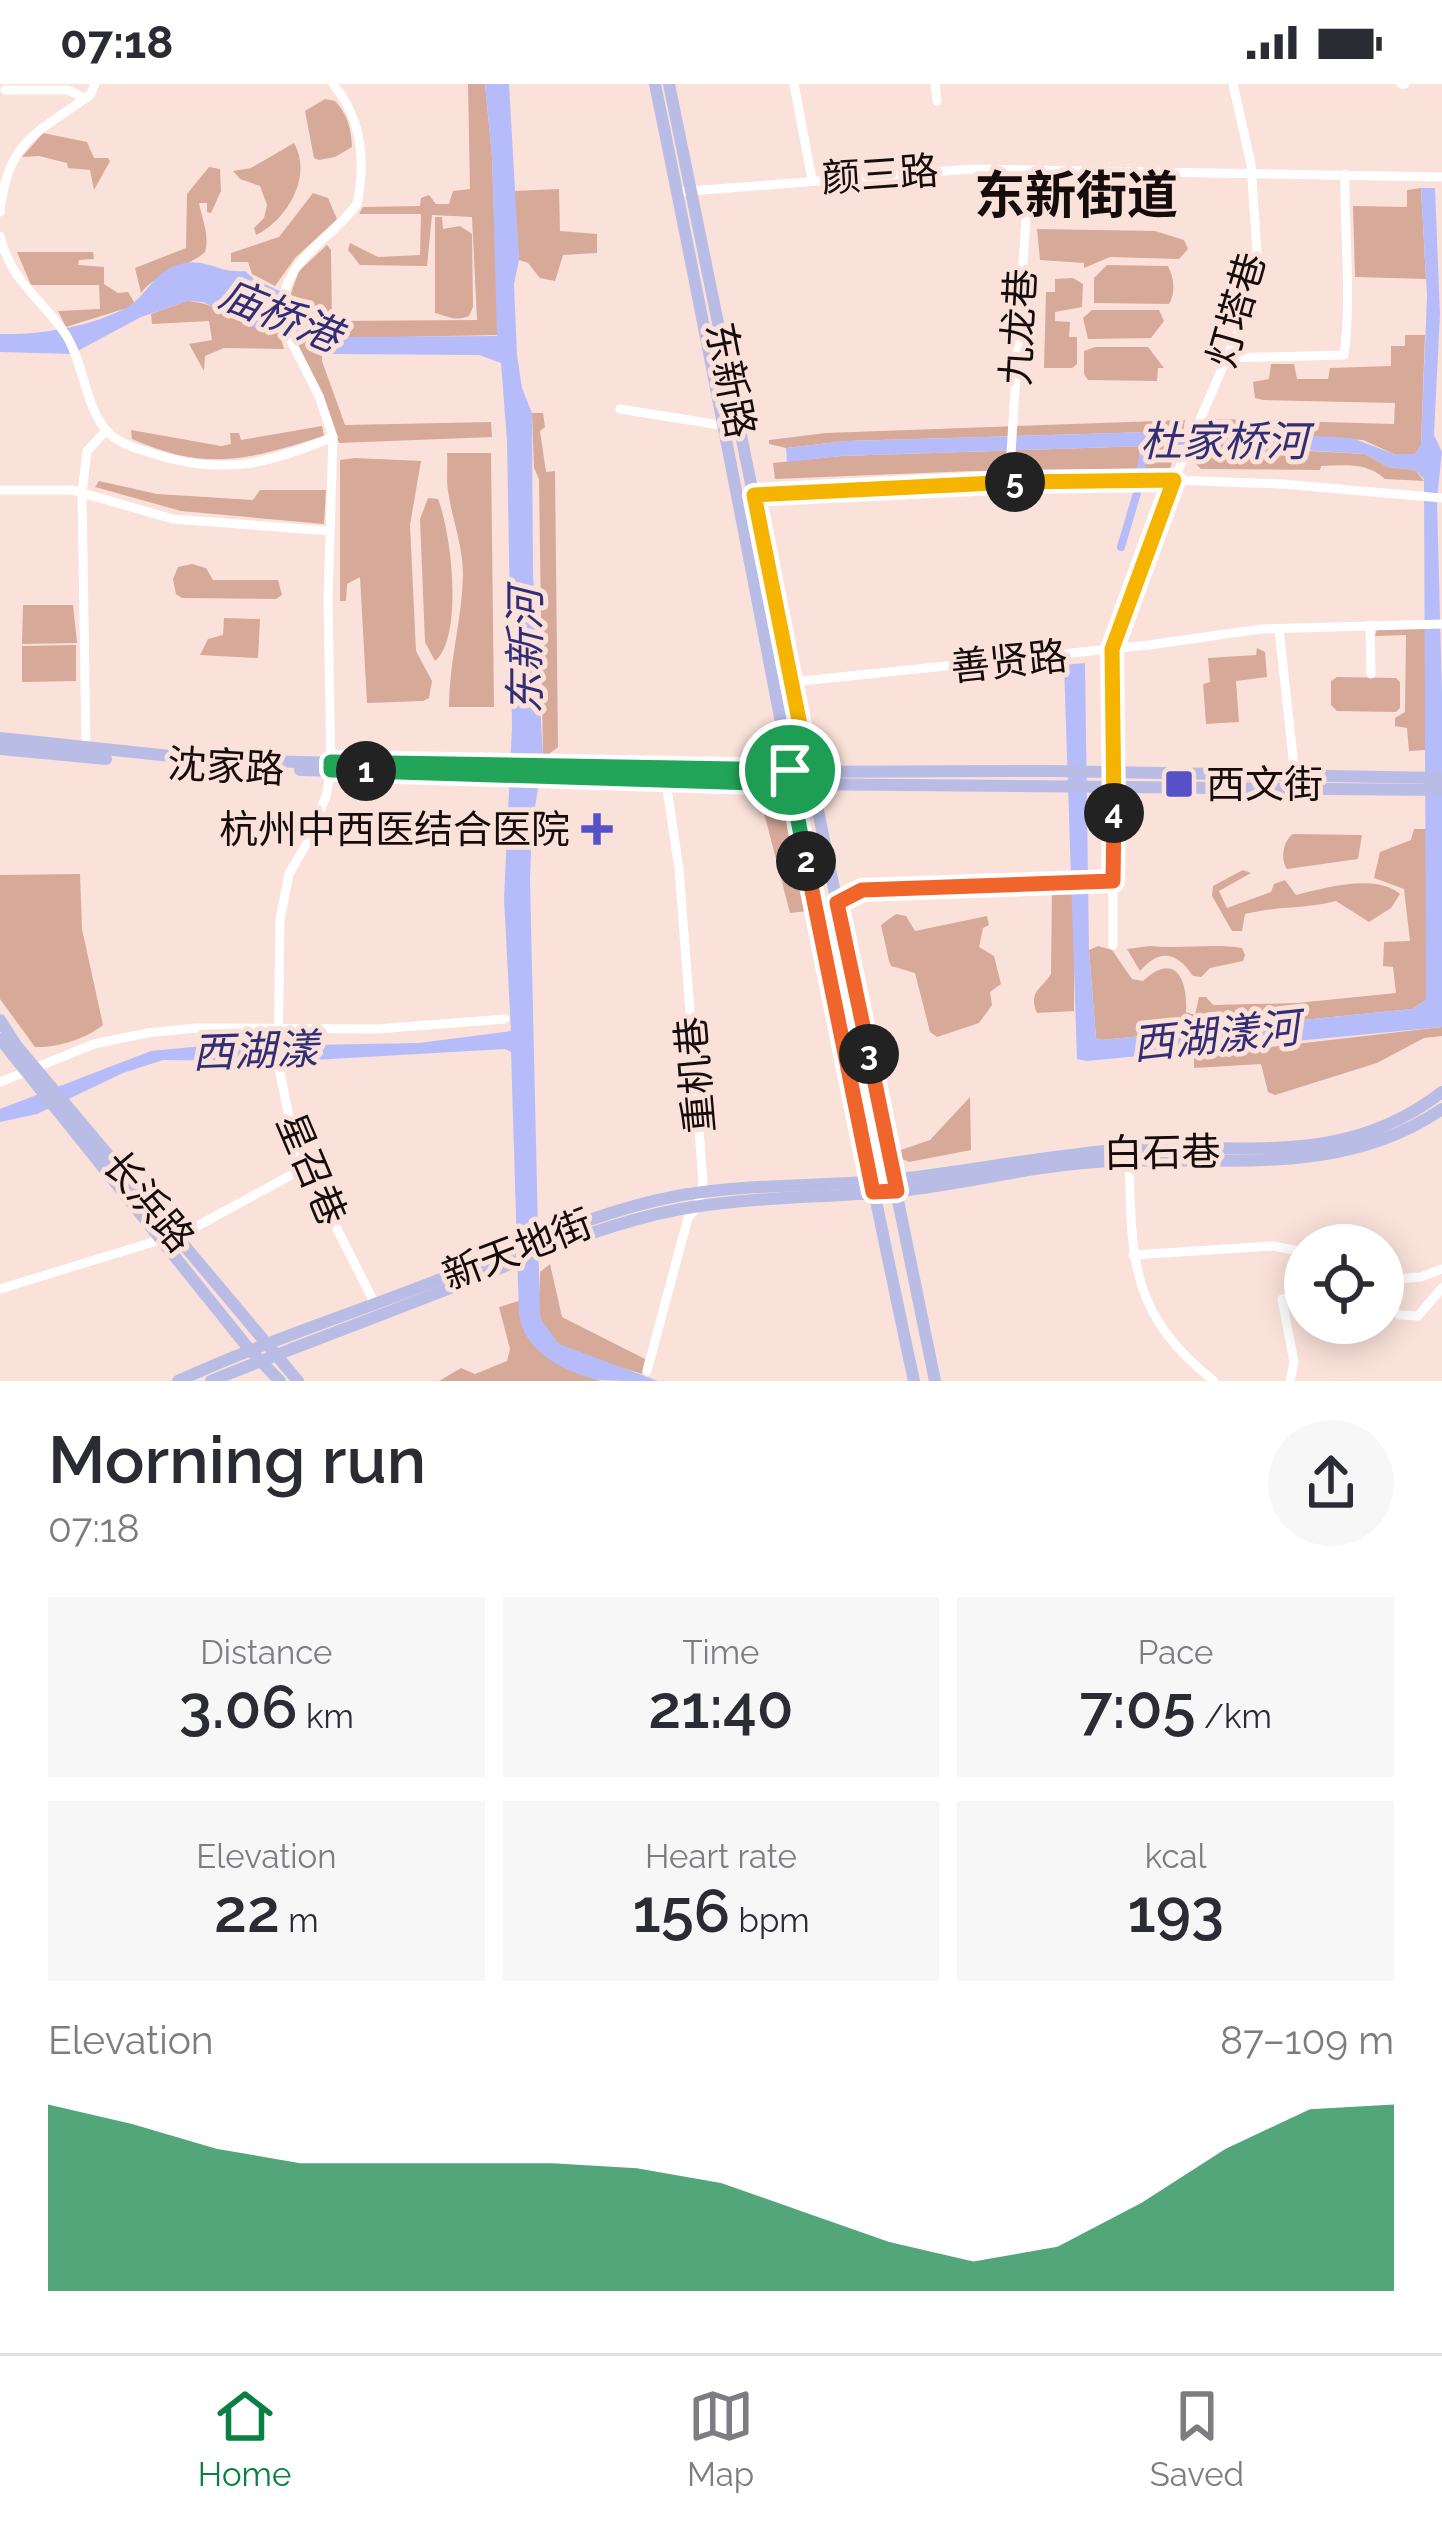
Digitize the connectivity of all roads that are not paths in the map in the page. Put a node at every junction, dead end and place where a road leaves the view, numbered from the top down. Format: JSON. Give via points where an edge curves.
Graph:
{"nodes":[{"id":1,"x":94,"y":84,"type":"edge"},
{"id":2,"x":333,"y":84,"type":"edge"},
{"id":3,"x":655,"y":84,"type":"edge"},
{"id":4,"x":668,"y":84,"type":"edge"},
{"id":5,"x":794,"y":84,"type":"edge"},
{"id":6,"x":934,"y":84,"type":"edge"},
{"id":7,"x":1233,"y":84,"type":"edge"},
{"id":8,"x":5,"y":90,"type":"dead end"},
{"id":9,"x":85,"y":98,"type":"junction"},
{"id":10,"x":937,"y":101,"type":"dead end"},
{"id":11,"x":1029,"y":170,"type":"junction"},
{"id":12,"x":1252,"y":174,"type":"junction"},
{"id":13,"x":1345,"y":175,"type":"junction"},
{"id":14,"x":1432,"y":176,"type":"edge"},
{"id":15,"x":812,"y":179,"type":"junction"},
{"id":16,"x":686,"y":191,"type":"junction"},
{"id":17,"x":0,"y":212,"type":"edge"},
{"id":18,"x":0,"y":236,"type":"edge"},
{"id":19,"x":1226,"y":358,"type":"junction"},
{"id":20,"x":620,"y":409,"type":"dead end"},
{"id":21,"x":726,"y":426,"type":"junction"},
{"id":22,"x":106,"y":431,"type":"junction"},
{"id":23,"x":333,"y":437,"type":"junction"},
{"id":24,"x":1174,"y":480,"type":"junction"},
{"id":25,"x":1009,"y":484,"type":"junction"},
{"id":26,"x":0,"y":490,"type":"edge"},
{"id":27,"x":82,"y":493,"type":"junction"},
{"id":28,"x":754,"y":495,"type":"junction"},
{"id":29,"x":1441,"y":498,"type":"edge"},
{"id":30,"x":330,"y":531,"type":"junction"},
{"id":31,"x":1442,"y":624,"type":"edge"},
{"id":32,"x":1370,"y":626,"type":"junction"},
{"id":33,"x":1280,"y":628,"type":"junction"},
{"id":34,"x":1112,"y":649,"type":"junction"},
{"id":35,"x":1371,"y":674,"type":"dead end"},
{"id":36,"x":792,"y":682,"type":"junction"},
{"id":37,"x":0,"y":739,"type":"edge"},
{"id":38,"x":86,"y":748,"type":"junction"},
{"id":39,"x":0,"y":749,"type":"edge"},
{"id":40,"x":331,"y":766,"type":"junction"},
{"id":41,"x":665,"y":775,"type":"junction"},
{"id":42,"x":1295,"y":776,"type":"junction"},
{"id":43,"x":790,"y":777,"type":"junction"},
{"id":44,"x":811,"y":777,"type":"junction"},
{"id":45,"x":1442,"y":778,"type":"edge"},
{"id":46,"x":1111,"y":779,"type":"junction"},
{"id":47,"x":1423,"y":783,"type":"junction"},
{"id":48,"x":1442,"y":790,"type":"edge"},
{"id":49,"x":1113,"y":881,"type":"junction"},
{"id":50,"x":837,"y":903,"type":"junction"},
{"id":51,"x":1113,"y":945,"type":"dead end"},
{"id":52,"x":506,"y":1019,"type":"dead end"},
{"id":53,"x":0,"y":1020,"type":"edge"},
{"id":54,"x":277,"y":1029,"type":"junction"},
{"id":55,"x":0,"y":1040,"type":"edge"},
{"id":56,"x":30,"y":1070,"type":"junction"},
{"id":57,"x":0,"y":1082,"type":"edge"},
{"id":58,"x":1442,"y":1092,"type":"edge"},
{"id":59,"x":60,"y":1106,"type":"junction"},
{"id":60,"x":1442,"y":1109,"type":"edge"},
{"id":61,"x":1129,"y":1155,"type":"junction"},
{"id":62,"x":306,"y":1168,"type":"junction"},
{"id":63,"x":896,"y":1185,"type":"junction"},
{"id":64,"x":872,"y":1186,"type":"junction"},
{"id":65,"x":699,"y":1200,"type":"junction"},
{"id":66,"x":179,"y":1236,"type":"junction"},
{"id":67,"x":163,"y":1239,"type":"junction"},
{"id":68,"x":1284,"y":1248,"type":"edge"},
{"id":69,"x":1133,"y":1255,"type":"junction"},
{"id":70,"x":509,"y":1257,"type":"junction"},
{"id":71,"x":1442,"y":1270,"type":"edge"},
{"id":72,"x":1404,"y":1278,"type":"edge"},
{"id":73,"x":1442,"y":1288,"type":"edge"},
{"id":74,"x":0,"y":1289,"type":"edge"},
{"id":75,"x":375,"y":1304,"type":"junction"},
{"id":76,"x":1404,"y":1315,"type":"edge"},
{"id":77,"x":1291,"y":1344,"type":"edge"},
{"id":78,"x":249,"y":1349,"type":"junction"},
{"id":79,"x":271,"y":1349,"type":"junction"},
{"id":80,"x":261,"y":1360,"type":"junction"},
{"id":81,"x":647,"y":1371,"type":"dead end"},
{"id":82,"x":178,"y":1381,"type":"edge"},
{"id":83,"x":212,"y":1381,"type":"edge"},
{"id":84,"x":280,"y":1381,"type":"edge"},
{"id":85,"x":298,"y":1381,"type":"edge"},
{"id":86,"x":914,"y":1381,"type":"edge"},
{"id":87,"x":935,"y":1381,"type":"edge"},
{"id":88,"x":1214,"y":1381,"type":"edge"},
{"id":89,"x":1290,"y":1381,"type":"edge"}],
"edges":[{"from":1,"to":9,"type":"street"},
{"from":2,"to":23,"type":"street","via":[[355,114],[357,204],[304,257],[281,305]]},
{"from":3,"to":16,"type":"main road","name":"东新路"},
{"from":4,"to":16,"type":"main road","name":"东新路"},
{"from":5,"to":15,"type":"street"},
{"from":6,"to":10,"type":"street"},
{"from":7,"to":12,"type":"street","name":"灯塔巷"},
{"from":8,"to":9,"type":"street","via":[[68,90]]},
{"from":9,"to":17,"type":"street","via":[[10,160]]},
{"from":11,"to":12,"type":"street","name":"颜三路"},
{"from":11,"to":15,"type":"street","name":"颜三路"},
{"from":11,"to":25,"type":"street","name":"九龙巷"},
{"from":12,"to":13,"type":"street","name":"颜三路"},
{"from":12,"to":19,"type":"street","name":"灯塔巷","via":[[1257,253]]},
{"from":13,"to":14,"type":"street","name":"颜三路"},
{"from":13,"to":19,"type":"street","via":[[1344,355]]},
{"from":15,"to":16,"type":"street","name":"颜三路"},
{"from":16,"to":21,"type":"main road","name":"东新路"},
{"from":16,"to":28,"type":"main road","name":"东新路"},
{"from":18,"to":22,"type":"street","via":[[17,280],[78,360]]},
{"from":19,"to":24,"type":"street","name":"灯塔巷"},
{"from":20,"to":21,"type":"street"},
{"from":21,"to":43,"type":"main road","name":"东新路"},
{"from":22,"to":23,"type":"street","via":[[149,452],[216,468]]},
{"from":22,"to":27,"type":"street","via":[[87,451]]},
{"from":23,"to":30,"type":"street","name":"星召巷"},
{"from":24,"to":25,"type":"street"},
{"from":24,"to":29,"type":"street"},
{"from":24,"to":34,"type":"street","name":"灯塔巷"},
{"from":25,"to":28,"type":"street"},
{"from":26,"to":27,"type":"street"},
{"from":27,"to":30,"type":"street","via":[[173,519]]},
{"from":27,"to":38,"type":"street"},
{"from":28,"to":36,"type":"main road","name":"东新路"},
{"from":30,"to":40,"type":"street","name":"星召巷"},
{"from":31,"to":32,"type":"street","name":"善贤路"},
{"from":32,"to":33,"type":"street","name":"善贤路"},
{"from":32,"to":35,"type":"street"},
{"from":33,"to":34,"type":"street","name":"善贤路"},
{"from":33,"to":42,"type":"street"},
{"from":34,"to":36,"type":"street","name":"善贤路"},
{"from":34,"to":46,"type":"street","name":"灯塔巷"},
{"from":36,"to":44,"type":"main road","name":"东新路"},
{"from":37,"to":38,"type":"main road","name":"沈家路"},
{"from":38,"to":40,"type":"main road","name":"沈家路"},
{"from":39,"to":40,"type":"main road","name":"沈家路","via":[[187,766]]},
{"from":40,"to":41,"type":"main road","name":"沈家路"},
{"from":40,"to":54,"type":"street","name":"星召巷","via":[[310,839],[289,874]]},
{"from":41,"to":43,"type":"main road","name":"沈家路"},
{"from":41,"to":65,"type":"street","name":"重机巷","via":[[679,869]]},
{"from":42,"to":46,"type":"main road"},
{"from":42,"to":47,"type":"main road"},
{"from":43,"to":44,"type":"main road","name":"沈家路"},
{"from":43,"to":64,"type":"main road","name":"东新路"},
{"from":44,"to":46,"type":"main road"},
{"from":44,"to":50,"type":"main road","name":"东新路"},
{"from":45,"to":47,"type":"main road"},
{"from":46,"to":47,"type":"main road"},
{"from":46,"to":49,"type":"street","name":"灯塔巷"},
{"from":47,"to":48,"type":"main road"},
{"from":49,"to":50,"type":"street","via":[[862,890]]},
{"from":49,"to":51,"type":"street","name":"灯塔巷"},
{"from":50,"to":63,"type":"main road","name":"东新路"},
{"from":52,"to":54,"type":"street"},
{"from":53,"to":56,"type":"main road","name":"长浜路"},
{"from":54,"to":56,"type":"street","via":[[147,1033]]},
{"from":54,"to":62,"type":"street","name":"星召巷","via":[[287,1124]]},
{"from":55,"to":56,"type":"main road","name":"长浜路"},
{"from":56,"to":57,"type":"street"},
{"from":56,"to":59,"type":"main road","name":"长浜路"},
{"from":58,"to":61,"type":"main road","name":"白石巷","via":[[1384,1124],[1316,1146]]},
{"from":59,"to":66,"type":"main road","name":"长浜路"},
{"from":59,"to":67,"type":"main road","name":"长浜路"},
{"from":60,"to":61,"type":"main road","name":"白石巷","via":[[1397,1133],[1315,1158]]},
{"from":61,"to":63,"type":"main road","name":"白石巷"},
{"from":61,"to":69,"type":"street"},
{"from":62,"to":66,"type":"street"},
{"from":62,"to":75,"type":"street","name":"星召巷"},
{"from":63,"to":64,"type":"main road","name":"白石巷"},
{"from":63,"to":87,"type":"main road","name":"东新路"},
{"from":64,"to":65,"type":"main road","name":"新天地街"},
{"from":64,"to":86,"type":"main road","name":"东新路"},
{"from":65,"to":70,"type":"main road","name":"新天地街"},
{"from":65,"to":70,"type":"main road","name":"新天地街","via":[[644,1203],[544,1235]]},
{"from":65,"to":81,"type":"street","name":"重机巷"},
{"from":66,"to":79,"type":"main road","name":"长浜路"},
{"from":67,"to":74,"type":"street"},
{"from":67,"to":78,"type":"main road","name":"长浜路"},
{"from":68,"to":69,"type":"street"},
{"from":69,"to":88,"type":"street","via":[[1139,1286],[1162,1326]]},
{"from":70,"to":75,"type":"main road","name":"新天地街"},
{"from":70,"to":79,"type":"main road","name":"新天地街"},
{"from":71,"to":72,"type":"street"},
{"from":73,"to":76,"type":"street","via":[[1418,1316]]},
{"from":75,"to":79,"type":"main road","name":"新天地街"},
{"from":77,"to":89,"type":"street"},
{"from":78,"to":79,"type":"main road","name":"新天地街"},
{"from":78,"to":80,"type":"main road","name":"长浜路"},
{"from":78,"to":82,"type":"main road","name":"新天地街"},
{"from":79,"to":80,"type":"main road","name":"新天地街"},
{"from":79,"to":85,"type":"main road","name":"长浜路"},
{"from":80,"to":83,"type":"main road","name":"新天地街"},
{"from":80,"to":84,"type":"main road","name":"长浜路"}]}
